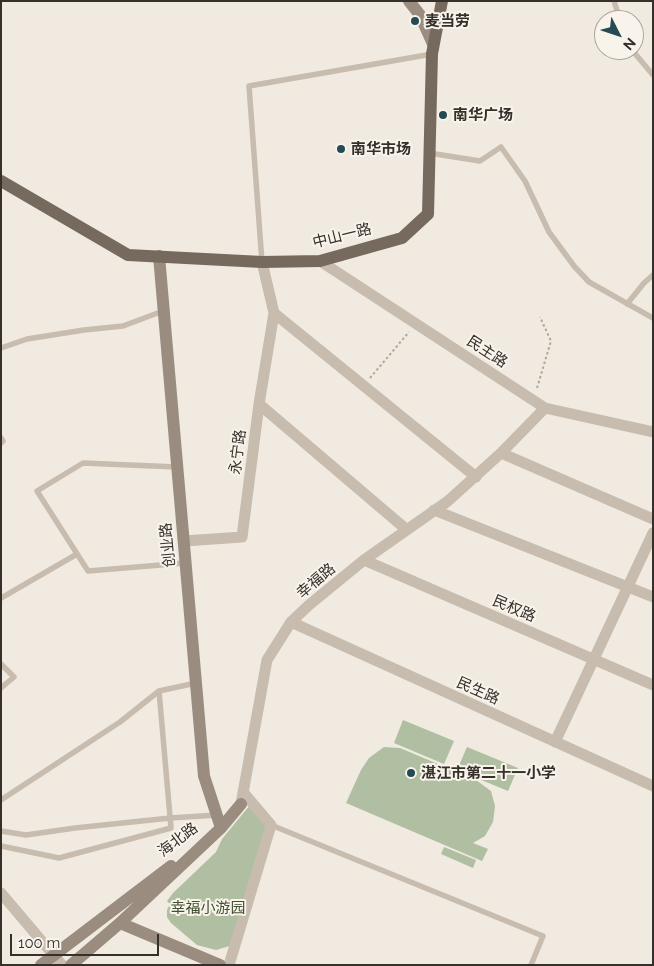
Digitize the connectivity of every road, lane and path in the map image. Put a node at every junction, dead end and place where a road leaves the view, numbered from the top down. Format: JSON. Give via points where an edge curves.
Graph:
{"nodes":[{"id":1,"x":410,"y":1,"type":"edge"},
{"id":2,"x":442,"y":1,"type":"edge"},
{"id":3,"x":432,"y":49,"type":"junction"},
{"id":4,"x":640,"y":60,"type":"edge"},
{"id":5,"x":653,"y":75,"type":"edge"},
{"id":6,"x":429,"y":153,"type":"junction"},
{"id":7,"x":1,"y":181,"type":"edge"},
{"id":8,"x":159,"y":256,"type":"junction"},
{"id":9,"x":320,"y":261,"type":"junction"},
{"id":10,"x":262,"y":262,"type":"junction"},
{"id":11,"x":653,"y":274,"type":"edge"},
{"id":12,"x":627,"y":304,"type":"junction"},
{"id":13,"x":164,"y":310,"type":"junction"},
{"id":14,"x":274,"y":314,"type":"junction"},
{"id":15,"x":540,"y":317,"type":"dead end"},
{"id":16,"x":653,"y":318,"type":"edge"},
{"id":17,"x":416,"y":324,"type":"junction"},
{"id":18,"x":1,"y":348,"type":"edge"},
{"id":19,"x":364,"y":386,"type":"junction"},
{"id":20,"x":537,"y":388,"type":"dead end"},
{"id":21,"x":259,"y":404,"type":"junction"},
{"id":22,"x":544,"y":408,"type":"junction"},
{"id":23,"x":653,"y":432,"type":"edge"},
{"id":24,"x":1,"y":438,"type":"edge"},
{"id":25,"x":1,"y":443,"type":"edge"},
{"id":26,"x":501,"y":453,"type":"junction"},
{"id":27,"x":177,"y":467,"type":"junction"},
{"id":28,"x":476,"y":477,"type":"junction"},
{"id":29,"x":434,"y":510,"type":"junction"},
{"id":30,"x":653,"y":519,"type":"edge"},
{"id":31,"x":407,"y":530,"type":"junction"},
{"id":32,"x":653,"y":533,"type":"edge"},
{"id":33,"x":184,"y":541,"type":"junction"},
{"id":34,"x":77,"y":554,"type":"junction"},
{"id":35,"x":364,"y":560,"type":"junction"},
{"id":36,"x":185,"y":563,"type":"junction"},
{"id":37,"x":627,"y":586,"type":"junction"},
{"id":38,"x":653,"y":597,"type":"edge"},
{"id":39,"x":1,"y":598,"type":"edge"},
{"id":40,"x":292,"y":622,"type":"junction"},
{"id":41,"x":594,"y":660,"type":"junction"},
{"id":42,"x":1,"y":664,"type":"edge"},
{"id":43,"x":196,"y":684,"type":"junction"},
{"id":44,"x":653,"y":685,"type":"edge"},
{"id":45,"x":1,"y":688,"type":"edge"},
{"id":46,"x":159,"y":692,"type":"junction"},
{"id":47,"x":555,"y":742,"type":"junction"},
{"id":48,"x":653,"y":786,"type":"edge"},
{"id":49,"x":242,"y":798,"type":"junction"},
{"id":50,"x":1,"y":800,"type":"edge"},
{"id":51,"x":216,"y":815,"type":"junction"},
{"id":52,"x":170,"y":818,"type":"junction"},
{"id":53,"x":271,"y":824,"type":"junction"},
{"id":54,"x":221,"y":828,"type":"junction"},
{"id":55,"x":1,"y":831,"type":"edge"},
{"id":56,"x":1,"y":846,"type":"edge"},
{"id":57,"x":1,"y":893,"type":"edge"},
{"id":58,"x":120,"y":923,"type":"junction"},
{"id":59,"x":53,"y":954,"type":"junction"},
{"id":60,"x":41,"y":965,"type":"edge"},
{"id":61,"x":62,"y":965,"type":"edge"},
{"id":62,"x":71,"y":965,"type":"edge"},
{"id":63,"x":220,"y":965,"type":"edge"},
{"id":64,"x":229,"y":965,"type":"edge"},
{"id":65,"x":531,"y":965,"type":"edge"}],
"edges":[{"from":1,"to":3,"type":"street","via":[[420,15]]},
{"from":2,"to":3,"type":"main road","name":"中山一路"},
{"from":3,"to":6,"type":"main road","name":"中山一路"},
{"from":3,"to":10,"type":"lane","via":[[249,86]]},
{"from":4,"to":5,"type":"lane"},
{"from":6,"to":9,"type":"main road","name":"中山一路","via":[[428,214],[402,238]]},
{"from":6,"to":12,"type":"lane","via":[[480,161],[501,147],[525,181],[549,232],[574,266],[589,282]]},
{"from":7,"to":8,"type":"main road","name":"中山一路","via":[[128,255]]},
{"from":8,"to":10,"type":"main road","name":"中山一路"},
{"from":8,"to":13,"type":"street","name":"创业路"},
{"from":9,"to":10,"type":"main road","name":"中山一路"},
{"from":9,"to":17,"type":"street","name":"民主路"},
{"from":10,"to":14,"type":"street"},
{"from":11,"to":12,"type":"lane"},
{"from":12,"to":16,"type":"lane"},
{"from":13,"to":18,"type":"lane","via":[[123,326],[27,339]]},
{"from":13,"to":27,"type":"street","name":"创业路"},
{"from":14,"to":19,"type":"street"},
{"from":14,"to":21,"type":"street","name":"永宁路"},
{"from":15,"to":20,"type":"path","via":[[551,341]]},
{"from":17,"to":19,"type":"path"},
{"from":17,"to":22,"type":"street","name":"民主路"},
{"from":19,"to":28,"type":"street"},
{"from":21,"to":31,"type":"street"},
{"from":21,"to":33,"type":"street","name":"永宁路","via":[[242,537]]},
{"from":22,"to":23,"type":"street","name":"民主路"},
{"from":22,"to":26,"type":"street","name":"幸福路"},
{"from":24,"to":25,"type":"lane"},
{"from":26,"to":28,"type":"street","name":"幸福路"},
{"from":26,"to":30,"type":"street"},
{"from":27,"to":33,"type":"street","name":"创业路"},
{"from":27,"to":34,"type":"lane","via":[[83,463],[37,491]]},
{"from":28,"to":29,"type":"street","name":"幸福路"},
{"from":29,"to":31,"type":"street","name":"幸福路"},
{"from":29,"to":37,"type":"street"},
{"from":31,"to":35,"type":"street","name":"幸福路"},
{"from":32,"to":37,"type":"street"},
{"from":33,"to":36,"type":"street","name":"创业路"},
{"from":34,"to":36,"type":"lane","via":[[88,571]]},
{"from":34,"to":39,"type":"lane"},
{"from":35,"to":40,"type":"street","name":"幸福路"},
{"from":35,"to":41,"type":"street","name":"民权路"},
{"from":36,"to":43,"type":"street","name":"创业路"},
{"from":37,"to":38,"type":"street"},
{"from":37,"to":41,"type":"street"},
{"from":40,"to":47,"type":"street","name":"民生路"},
{"from":40,"to":49,"type":"street","name":"幸福路","via":[[267,660]]},
{"from":41,"to":44,"type":"street","name":"民权路"},
{"from":41,"to":47,"type":"street"},
{"from":42,"to":45,"type":"lane","via":[[14,677]]},
{"from":43,"to":46,"type":"lane"},
{"from":43,"to":51,"type":"street","name":"创业路","via":[[204,776]]},
{"from":46,"to":50,"type":"lane","via":[[120,722]]},
{"from":46,"to":52,"type":"lane"},
{"from":47,"to":48,"type":"street","name":"民生路"},
{"from":49,"to":53,"type":"street"},
{"from":49,"to":54,"type":"street"},
{"from":51,"to":52,"type":"lane"},
{"from":51,"to":54,"type":"street","name":"创业路"},
{"from":52,"to":55,"type":"lane","via":[[26,835]]},
{"from":52,"to":56,"type":"lane","via":[[171,828],[59,858]]},
{"from":53,"to":64,"type":"street"},
{"from":53,"to":65,"type":"lane","via":[[543,936]]},
{"from":54,"to":58,"type":"street","name":"海北路"},
{"from":54,"to":59,"type":"street","name":"海北路"},
{"from":57,"to":59,"type":"street"},
{"from":58,"to":62,"type":"street","name":"海北路"},
{"from":58,"to":63,"type":"street"},
{"from":59,"to":60,"type":"street","name":"海北路"},
{"from":59,"to":61,"type":"street"}]}
